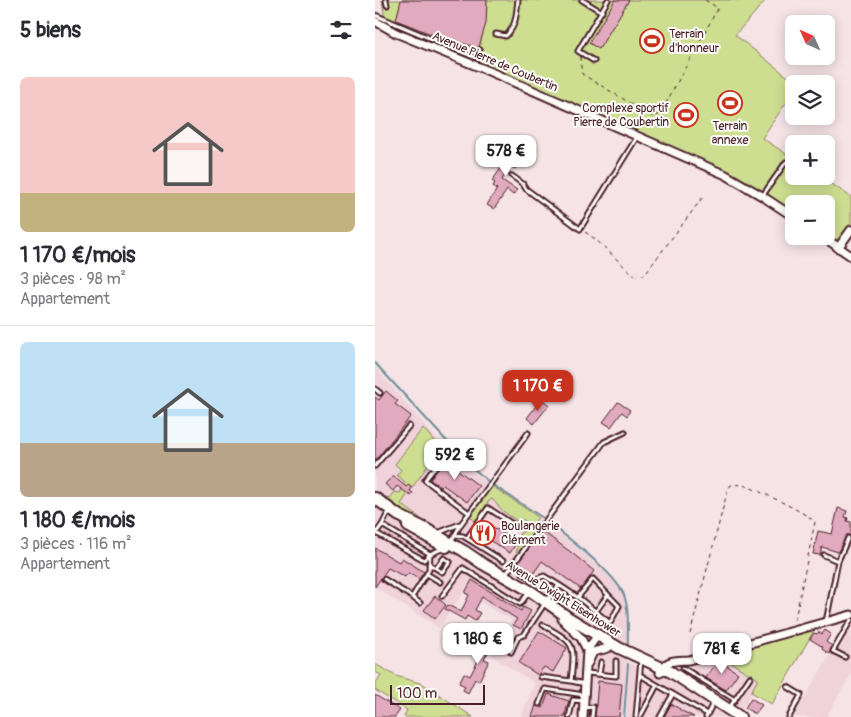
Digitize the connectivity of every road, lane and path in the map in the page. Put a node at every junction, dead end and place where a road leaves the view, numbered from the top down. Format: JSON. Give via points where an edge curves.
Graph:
{"nodes":[{"id":1,"x":386,"y":0,"type":"edge"},
{"id":2,"x":518,"y":0,"type":"edge"},
{"id":3,"x":582,"y":0,"type":"edge"},
{"id":4,"x":608,"y":0,"type":"edge"},
{"id":5,"x":705,"y":0,"type":"edge"},
{"id":6,"x":387,"y":5,"type":"dead end"},
{"id":7,"x":602,"y":12,"type":"junction"},
{"id":8,"x":375,"y":15,"type":"edge"},
{"id":9,"x":375,"y":21,"type":"edge"},
{"id":10,"x":496,"y":34,"type":"dead end"},
{"id":11,"x":480,"y":50,"type":"dead end"},
{"id":12,"x":583,"y":55,"type":"junction"},
{"id":13,"x":594,"y":61,"type":"dead end"},
{"id":14,"x":638,"y":137,"type":"junction"},
{"id":15,"x":785,"y":163,"type":"edge"},
{"id":16,"x":512,"y":176,"type":"dead end"},
{"id":17,"x":703,"y":196,"type":"dead end"},
{"id":18,"x":762,"y":196,"type":"junction"},
{"id":19,"x":785,"y":211,"type":"edge"},
{"id":20,"x":580,"y":229,"type":"junction"},
{"id":21,"x":851,"y":230,"type":"edge"},
{"id":22,"x":834,"y":245,"type":"edge"},
{"id":23,"x":838,"y":248,"type":"junction"},
{"id":24,"x":851,"y":256,"type":"edge"},
{"id":25,"x":375,"y":389,"type":"edge"},
{"id":26,"x":380,"y":393,"type":"dead end"},
{"id":27,"x":409,"y":426,"type":"dead end"},
{"id":28,"x":625,"y":432,"type":"dead end"},
{"id":29,"x":528,"y":433,"type":"dead end"},
{"id":30,"x":440,"y":461,"type":"dead end"},
{"id":31,"x":375,"y":466,"type":"edge"},
{"id":32,"x":375,"y":498,"type":"edge"},
{"id":33,"x":375,"y":502,"type":"edge"},
{"id":34,"x":388,"y":513,"type":"junction"},
{"id":35,"x":469,"y":513,"type":"junction"},
{"id":36,"x":382,"y":524,"type":"junction"},
{"id":37,"x":461,"y":524,"type":"junction"},
{"id":38,"x":517,"y":527,"type":"dead end"},
{"id":39,"x":376,"y":534,"type":"edge"},
{"id":40,"x":436,"y":534,"type":"junction"},
{"id":41,"x":467,"y":538,"type":"junction"},
{"id":42,"x":848,"y":538,"type":"dead end"},
{"id":43,"x":450,"y":541,"type":"junction"},
{"id":44,"x":430,"y":554,"type":"junction"},
{"id":45,"x":824,"y":555,"type":"dead end"},
{"id":46,"x":503,"y":561,"type":"dead end"},
{"id":47,"x":838,"y":561,"type":"junction"},
{"id":48,"x":429,"y":564,"type":"junction"},
{"id":49,"x":436,"y":568,"type":"junction"},
{"id":50,"x":523,"y":573,"type":"dead end"},
{"id":51,"x":427,"y":574,"type":"junction"},
{"id":52,"x":504,"y":576,"type":"junction"},
{"id":53,"x":384,"y":579,"type":"dead end"},
{"id":54,"x":440,"y":582,"type":"dead end"},
{"id":55,"x":559,"y":585,"type":"junction"},
{"id":56,"x":527,"y":595,"type":"junction"},
{"id":57,"x":608,"y":595,"type":"junction"},
{"id":58,"x":442,"y":596,"type":"dead end"},
{"id":59,"x":412,"y":597,"type":"junction"},
{"id":60,"x":578,"y":597,"type":"junction"},
{"id":61,"x":420,"y":603,"type":"dead end"},
{"id":62,"x":545,"y":604,"type":"junction"},
{"id":63,"x":596,"y":611,"type":"junction"},
{"id":64,"x":851,"y":615,"type":"edge"},
{"id":65,"x":565,"y":618,"type":"junction"},
{"id":66,"x":851,"y":620,"type":"edge"},
{"id":67,"x":825,"y":622,"type":"junction"},
{"id":68,"x":543,"y":625,"type":"dead end"},
{"id":69,"x":793,"y":632,"type":"junction"},
{"id":70,"x":690,"y":634,"type":"dead end"},
{"id":71,"x":596,"y":637,"type":"junction"},
{"id":72,"x":613,"y":648,"type":"junction"},
{"id":73,"x":590,"y":651,"type":"junction"},
{"id":74,"x":511,"y":652,"type":"dead end"},
{"id":75,"x":845,"y":657,"type":"dead end"},
{"id":76,"x":616,"y":661,"type":"dead end"},
{"id":77,"x":601,"y":662,"type":"dead end"},
{"id":78,"x":641,"y":666,"type":"junction"},
{"id":79,"x":683,"y":668,"type":"dead end"},
{"id":80,"x":586,"y":669,"type":"junction"},
{"id":81,"x":661,"y":670,"type":"junction"},
{"id":82,"x":599,"y":674,"type":"junction"},
{"id":83,"x":541,"y":677,"type":"dead end"},
{"id":84,"x":750,"y":677,"type":"dead end"},
{"id":85,"x":571,"y":681,"type":"junction"},
{"id":86,"x":585,"y":684,"type":"junction"},
{"id":87,"x":657,"y":685,"type":"junction"},
{"id":88,"x":788,"y":687,"type":"dead end"},
{"id":89,"x":673,"y":694,"type":"junction"},
{"id":90,"x":584,"y":701,"type":"junction"},
{"id":91,"x":713,"y":702,"type":"junction"},
{"id":92,"x":539,"y":704,"type":"dead end"},
{"id":93,"x":733,"y":709,"type":"edge"},
{"id":94,"x":706,"y":716,"type":"edge"},
{"id":95,"x":569,"y":717,"type":"edge"},
{"id":96,"x":583,"y":717,"type":"edge"},
{"id":97,"x":592,"y":717,"type":"edge"},
{"id":98,"x":636,"y":717,"type":"edge"},
{"id":99,"x":640,"y":717,"type":"edge"},
{"id":100,"x":661,"y":717,"type":"edge"},
{"id":101,"x":740,"y":717,"type":"edge"},
{"id":102,"x":789,"y":717,"type":"edge"}],
"edges":[{"from":1,"to":6,"type":"lane"},
{"from":2,"to":10,"type":"lane","via":[[515,23],[510,32],[506,36]]},
{"from":3,"to":7,"type":"lane"},
{"from":4,"to":7,"type":"lane"},
{"from":5,"to":12,"type":"path","via":[[718,8],[660,114],[653,117],[583,74],[580,60]]},
{"from":7,"to":12,"type":"lane","via":[[578,51]]},
{"from":8,"to":11,"type":"lane","via":[[474,57]]},
{"from":9,"to":14,"type":"street","name":"Avenue Pierre de Coubertin","via":[[396,33]]},
{"from":12,"to":13,"type":"lane"},
{"from":14,"to":18,"type":"street","name":"Avenue Pierre de Coubertin","via":[[726,175]]},
{"from":14,"to":20,"type":"lane"},
{"from":15,"to":18,"type":"lane"},
{"from":16,"to":20,"type":"lane"},
{"from":17,"to":20,"type":"path","via":[[644,275],[636,276]]},
{"from":18,"to":19,"type":"street","name":"Avenue Pierre de Coubertin"},
{"from":21,"to":23,"type":"street"},
{"from":22,"to":23,"type":"street"},
{"from":23,"to":24,"type":"street"},
{"from":25,"to":26,"type":"lane"},
{"from":27,"to":31,"type":"lane"},
{"from":28,"to":52,"type":"lane","via":[[604,442]]},
{"from":29,"to":35,"type":"lane"},
{"from":30,"to":35,"type":"lane","via":[[425,480]]},
{"from":32,"to":40,"type":"main road","name":"Avenue Dwight Eisenhower","via":[[398,515]]},
{"from":33,"to":34,"type":"main road","name":"Avenue Dwight Eisenhower"},
{"from":34,"to":36,"type":"lane"},
{"from":34,"to":43,"type":"main road","name":"Avenue Dwight Eisenhower","via":[[414,530]]},
{"from":35,"to":37,"type":"lane"},
{"from":36,"to":39,"type":"lane"},
{"from":36,"to":44,"type":"lane"},
{"from":37,"to":40,"type":"lane"},
{"from":37,"to":43,"type":"lane"},
{"from":38,"to":41,"type":"lane","via":[[488,508]]},
{"from":39,"to":44,"type":"lane","via":[[424,560]]},
{"from":40,"to":43,"type":"main road","name":"Avenue Dwight Eisenhower"},
{"from":41,"to":43,"type":"lane","via":[[463,536]]},
{"from":41,"to":46,"type":"lane"},
{"from":42,"to":47,"type":"lane"},
{"from":43,"to":44,"type":"lane"},
{"from":43,"to":52,"type":"main road","name":"Avenue Dwight Eisenhower"},
{"from":43,"to":56,"type":"main road","name":"Avenue Dwight Eisenhower"},
{"from":44,"to":48,"type":"lane"},
{"from":45,"to":47,"type":"lane"},
{"from":47,"to":67,"type":"lane"},
{"from":48,"to":49,"type":"lane"},
{"from":48,"to":51,"type":"lane"},
{"from":49,"to":49,"type":"lane","via":[[442,572],[450,562],[443,558]]},
{"from":50,"to":55,"type":"lane","via":[[533,580],[544,576]]},
{"from":51,"to":54,"type":"lane"},
{"from":51,"to":59,"type":"lane"},
{"from":52,"to":62,"type":"main road","name":"Avenue Dwight Eisenhower"},
{"from":53,"to":59,"type":"lane"},
{"from":55,"to":60,"type":"lane"},
{"from":55,"to":62,"type":"lane"},
{"from":56,"to":58,"type":"lane","via":[[520,604],[463,568]]},
{"from":56,"to":62,"type":"main road","name":"Avenue Dwight Eisenhower"},
{"from":57,"to":60,"type":"lane","via":[[593,579]]},
{"from":57,"to":63,"type":"lane"},
{"from":57,"to":63,"type":"lane","via":[[619,606],[610,623]]},
{"from":59,"to":61,"type":"lane"},
{"from":60,"to":63,"type":"lane"},
{"from":62,"to":65,"type":"main road","name":"Avenue Dwight Eisenhower"},
{"from":62,"to":74,"type":"lane"},
{"from":64,"to":67,"type":"street"},
{"from":65,"to":71,"type":"main road","name":"Avenue Dwight Eisenhower"},
{"from":65,"to":72,"type":"lane","via":[[575,617],[584,622],[614,641]]},
{"from":65,"to":73,"type":"street"},
{"from":66,"to":75,"type":"lane","via":[[833,651]]},
{"from":67,"to":69,"type":"street"},
{"from":68,"to":85,"type":"lane","via":[[570,642],[574,654]]},
{"from":69,"to":70,"type":"path","via":[[815,522],[808,515],[759,491],[731,485]]},
{"from":69,"to":81,"type":"street","via":[[689,660],[667,662]]},
{"from":71,"to":72,"type":"main road","name":"Avenue Dwight Eisenhower"},
{"from":71,"to":73,"type":"street"},
{"from":72,"to":73,"type":"street"},
{"from":72,"to":78,"type":"main road","name":"Avenue Dwight Eisenhower"},
{"from":73,"to":80,"type":"street"},
{"from":76,"to":82,"type":"lane","via":[[616,676]]},
{"from":77,"to":82,"type":"lane"},
{"from":78,"to":81,"type":"main road","name":"Avenue Dwight Eisenhower"},
{"from":78,"to":87,"type":"lane"},
{"from":78,"to":98,"type":"lane"},
{"from":79,"to":93,"type":"lane"},
{"from":80,"to":82,"type":"lane"},
{"from":80,"to":86,"type":"street"},
{"from":81,"to":91,"type":"main road","name":"Avenue Dwight Eisenhower"},
{"from":81,"to":93,"type":"main road","name":"Avenue Dwight Eisenhower"},
{"from":83,"to":85,"type":"lane"},
{"from":84,"to":93,"type":"lane"},
{"from":85,"to":86,"type":"lane"},
{"from":86,"to":90,"type":"street"},
{"from":87,"to":89,"type":"lane"},
{"from":87,"to":99,"type":"lane"},
{"from":88,"to":102,"type":"lane","via":[[801,695]]},
{"from":89,"to":94,"type":"lane"},
{"from":89,"to":100,"type":"lane"},
{"from":90,"to":92,"type":"lane","via":[[545,689]]},
{"from":90,"to":95,"type":"lane","via":[[573,700]]},
{"from":90,"to":96,"type":"street"},
{"from":90,"to":97,"type":"lane","via":[[593,708]]},
{"from":91,"to":93,"type":"main road","name":"Avenue Dwight Eisenhower"},
{"from":91,"to":94,"type":"lane"},
{"from":93,"to":101,"type":"main road","name":"Avenue Dwight Eisenhower"}]}
